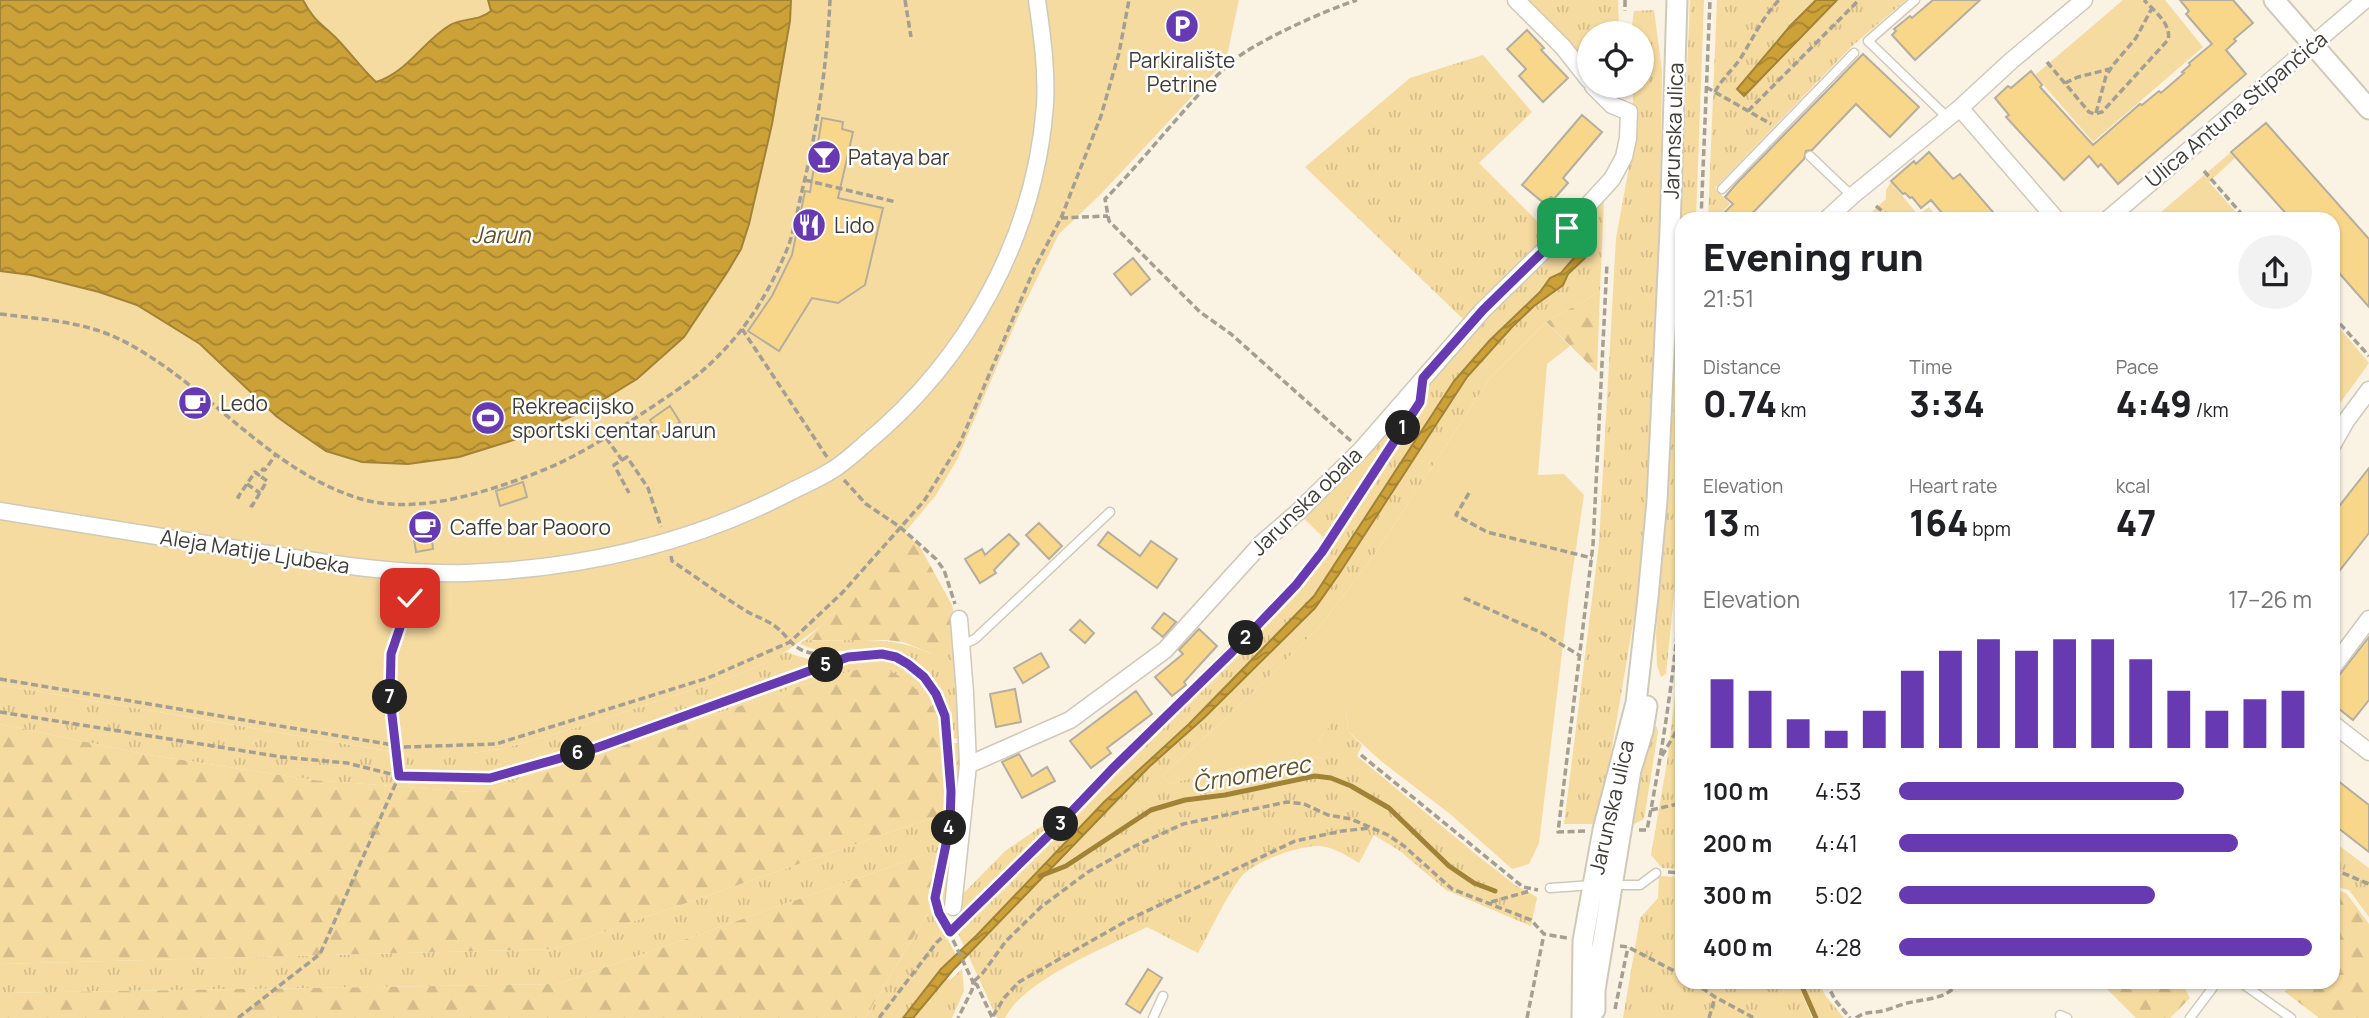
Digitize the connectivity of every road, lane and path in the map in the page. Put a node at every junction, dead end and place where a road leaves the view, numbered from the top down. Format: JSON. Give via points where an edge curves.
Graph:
{"nodes":[{"id":1,"x":830,"y":0,"type":"edge"},
{"id":2,"x":905,"y":0,"type":"edge"},
{"id":3,"x":1037,"y":0,"type":"edge"},
{"id":4,"x":1357,"y":0,"type":"edge"},
{"id":5,"x":1516,"y":0,"type":"edge"},
{"id":6,"x":1625,"y":0,"type":"edge"},
{"id":7,"x":1677,"y":0,"type":"edge"},
{"id":8,"x":1710,"y":0,"type":"edge"},
{"id":9,"x":1779,"y":0,"type":"edge"},
{"id":10,"x":1859,"y":0,"type":"edge"},
{"id":11,"x":1915,"y":0,"type":"edge"},
{"id":12,"x":2084,"y":0,"type":"edge"},
{"id":13,"x":2144,"y":0,"type":"edge"},
{"id":14,"x":2274,"y":0,"type":"edge"},
{"id":15,"x":2365,"y":0,"type":"edge"},
{"id":16,"x":2152,"y":8,"type":"junction"},
{"id":17,"x":1625,"y":11,"type":"dead end"},
{"id":18,"x":911,"y":37,"type":"dead end"},
{"id":19,"x":2313,"y":44,"type":"junction"},
{"id":20,"x":1854,"y":53,"type":"dead end"},
{"id":21,"x":2048,"y":62,"type":"dead end"},
{"id":22,"x":1577,"y":65,"type":"edge"},
{"id":23,"x":2110,"y":69,"type":"junction"},
{"id":24,"x":2065,"y":83,"type":"junction"},
{"id":25,"x":1706,"y":87,"type":"junction"},
{"id":26,"x":1715,"y":92,"type":"junction"},
{"id":27,"x":1605,"y":98,"type":"edge"},
{"id":28,"x":2369,"y":109,"type":"edge"},
{"id":29,"x":1748,"y":111,"type":"junction"},
{"id":30,"x":1954,"y":113,"type":"junction"},
{"id":31,"x":2096,"y":114,"type":"junction"},
{"id":32,"x":1780,"y":129,"type":"junction"},
{"id":33,"x":1810,"y":156,"type":"dead end"},
{"id":34,"x":2204,"y":171,"type":"dead end"},
{"id":35,"x":805,"y":180,"type":"junction"},
{"id":36,"x":1722,"y":189,"type":"dead end"},
{"id":37,"x":1852,"y":196,"type":"junction"},
{"id":38,"x":896,"y":202,"type":"dead end"},
{"id":39,"x":1877,"y":206,"type":"dead end"},
{"id":40,"x":1701,"y":212,"type":"edge"},
{"id":41,"x":1835,"y":212,"type":"edge"},
{"id":42,"x":1884,"y":212,"type":"edge"},
{"id":43,"x":2049,"y":212,"type":"edge"},
{"id":44,"x":2116,"y":212,"type":"edge"},
{"id":45,"x":2241,"y":212,"type":"edge"},
{"id":46,"x":1108,"y":216,"type":"junction"},
{"id":47,"x":1061,"y":218,"type":"dead end"},
{"id":48,"x":1607,"y":262,"type":"dead end"},
{"id":49,"x":0,"y":314,"type":"edge"},
{"id":50,"x":2340,"y":324,"type":"edge"},
{"id":51,"x":742,"y":329,"type":"junction"},
{"id":52,"x":2369,"y":356,"type":"edge"},
{"id":53,"x":2369,"y":390,"type":"edge"},
{"id":54,"x":1405,"y":426,"type":"dead end"},
{"id":55,"x":2340,"y":432,"type":"edge"},
{"id":56,"x":606,"y":438,"type":"junction"},
{"id":57,"x":1361,"y":450,"type":"junction"},
{"id":58,"x":276,"y":454,"type":"junction"},
{"id":59,"x":622,"y":460,"type":"junction"},
{"id":60,"x":830,"y":462,"type":"dead end"},
{"id":61,"x":265,"y":470,"type":"junction"},
{"id":62,"x":259,"y":475,"type":"junction"},
{"id":63,"x":264,"y":478,"type":"junction"},
{"id":64,"x":843,"y":479,"type":"dead end"},
{"id":65,"x":247,"y":484,"type":"junction"},
{"id":66,"x":260,"y":493,"type":"junction"},
{"id":67,"x":628,"y":493,"type":"dead end"},
{"id":68,"x":1469,"y":493,"type":"dead end"},
{"id":69,"x":240,"y":498,"type":"dead end"},
{"id":70,"x":250,"y":505,"type":"dead end"},
{"id":71,"x":0,"y":511,"type":"edge"},
{"id":72,"x":1110,"y":512,"type":"dead end"},
{"id":73,"x":663,"y":531,"type":"dead end"},
{"id":74,"x":1591,"y":558,"type":"junction"},
{"id":75,"x":672,"y":561,"type":"dead end"},
{"id":76,"x":412,"y":573,"type":"junction"},
{"id":77,"x":1464,"y":598,"type":"dead end"},
{"id":78,"x":959,"y":619,"type":"joint"},
{"id":79,"x":2369,"y":619,"type":"edge"},
{"id":80,"x":961,"y":645,"type":"junction"},
{"id":81,"x":1580,"y":655,"type":"junction"},
{"id":82,"x":848,"y":657,"type":"junction"},
{"id":83,"x":1675,"y":657,"type":"edge"},
{"id":84,"x":2340,"y":658,"type":"edge"},
{"id":85,"x":0,"y":712,"type":"edge"},
{"id":86,"x":2340,"y":729,"type":"edge"},
{"id":87,"x":1675,"y":734,"type":"edge"},
{"id":88,"x":2366,"y":746,"type":"edge"},
{"id":89,"x":1361,"y":755,"type":"dead end"},
{"id":90,"x":1661,"y":760,"type":"junction"},
{"id":91,"x":968,"y":765,"type":"junction"},
{"id":92,"x":399,"y":776,"type":"junction"},
{"id":93,"x":950,"y":778,"type":"dead end"},
{"id":94,"x":1675,"y":805,"type":"edge"},
{"id":95,"x":1651,"y":810,"type":"junction"},
{"id":96,"x":1371,"y":828,"type":"junction"},
{"id":97,"x":1636,"y":830,"type":"dead end"},
{"id":98,"x":1596,"y":831,"type":"dead end"},
{"id":99,"x":2340,"y":872,"type":"edge"},
{"id":100,"x":1656,"y":873,"type":"dead end"},
{"id":101,"x":2369,"y":884,"type":"edge"},
{"id":102,"x":1603,"y":885,"type":"junction"},
{"id":103,"x":1550,"y":888,"type":"joint"},
{"id":104,"x":1532,"y":890,"type":"junction"},
{"id":105,"x":1489,"y":903,"type":"junction"},
{"id":106,"x":955,"y":915,"type":"junction"},
{"id":107,"x":951,"y":933,"type":"junction"},
{"id":108,"x":1544,"y":934,"type":"junction"},
{"id":109,"x":1574,"y":939,"type":"dead end"},
{"id":110,"x":1620,"y":946,"type":"dead end"},
{"id":111,"x":1628,"y":947,"type":"junction"},
{"id":112,"x":1675,"y":971,"type":"edge"},
{"id":113,"x":973,"y":982,"type":"junction"},
{"id":114,"x":1703,"y":989,"type":"edge"},
{"id":115,"x":1830,"y":989,"type":"edge"},
{"id":116,"x":1953,"y":989,"type":"edge"},
{"id":117,"x":2212,"y":989,"type":"edge"},
{"id":118,"x":2250,"y":989,"type":"edge"},
{"id":119,"x":1163,"y":996,"type":"dead end"},
{"id":120,"x":1715,"y":998,"type":"junction"},
{"id":121,"x":992,"y":1017,"type":"edge"},
{"id":122,"x":238,"y":1018,"type":"edge"},
{"id":123,"x":879,"y":1018,"type":"edge"},
{"id":124,"x":958,"y":1018,"type":"edge"},
{"id":125,"x":1153,"y":1018,"type":"edge"},
{"id":126,"x":1527,"y":1018,"type":"edge"},
{"id":127,"x":1583,"y":1018,"type":"edge"},
{"id":128,"x":1594,"y":1018,"type":"edge"},
{"id":129,"x":1613,"y":1018,"type":"edge"},
{"id":130,"x":1709,"y":1018,"type":"edge"},
{"id":131,"x":1754,"y":1018,"type":"edge"},
{"id":132,"x":1850,"y":1018,"type":"edge"},
{"id":133,"x":1856,"y":1018,"type":"edge"},
{"id":134,"x":2190,"y":1018,"type":"edge"},
{"id":135,"x":2291,"y":1018,"type":"edge"}],
"edges":[{"from":1,"to":35,"type":"path","via":[[822,86]]},
{"from":2,"to":18,"type":"path"},
{"from":3,"to":76,"type":"street","name":"Aleja Matije Ljubeka","via":[[1045,103],[1037,162],[1020,226],[964,338],[934,378],[892,421],[834,469],[748,514],[666,542],[558,566]]},
{"from":4,"to":46,"type":"path","via":[[1262,43],[1230,63],[1105,199]]},
{"from":5,"to":22,"type":"street"},
{"from":6,"to":17,"type":"path"},
{"from":7,"to":102,"type":"street","name":"Jarunska ulica","via":[[1657,501],[1648,597],[1651,677],[1643,731]]},
{"from":8,"to":25,"type":"path"},
{"from":9,"to":26,"type":"path"},
{"from":10,"to":29,"type":"path"},
{"from":11,"to":30,"type":"lane","via":[[1868,41]]},
{"from":12,"to":30,"type":"street"},
{"from":13,"to":16,"type":"path"},
{"from":14,"to":19,"type":"street"},
{"from":15,"to":19,"type":"street","name":"Ulica Antuna Stipančića"},
{"from":16,"to":23,"type":"path","via":[[2136,38]]},
{"from":16,"to":31,"type":"path","via":[[2168,27],[2168,40]]},
{"from":19,"to":28,"type":"street"},
{"from":19,"to":44,"type":"street","name":"Ulica Antuna Stipančića"},
{"from":20,"to":32,"type":"lane"},
{"from":21,"to":24,"type":"path"},
{"from":23,"to":24,"type":"path"},
{"from":23,"to":31,"type":"path"},
{"from":24,"to":31,"type":"path","via":[[2089,112]]},
{"from":25,"to":26,"type":"path"},
{"from":25,"to":40,"type":"path"},
{"from":26,"to":29,"type":"path"},
{"from":27,"to":57,"type":"street","name":"Jarunska obala","via":[[1629,112],[1624,157],[1612,179],[1483,310]]},
{"from":29,"to":32,"type":"path"},
{"from":30,"to":37,"type":"street"},
{"from":30,"to":43,"type":"street"},
{"from":32,"to":36,"type":"lane"},
{"from":33,"to":37,"type":"lane"},
{"from":34,"to":45,"type":"path"},
{"from":35,"to":38,"type":"path"},
{"from":35,"to":51,"type":"path","via":[[789,244],[770,287]]},
{"from":37,"to":41,"type":"street"},
{"from":39,"to":42,"type":"path"},
{"from":46,"to":47,"type":"path"},
{"from":46,"to":57,"type":"path","via":[[1200,312]]},
{"from":48,"to":74,"type":"path"},
{"from":49,"to":58,"type":"path","via":[[83,325],[117,338],[153,359]]},
{"from":50,"to":52,"type":"path"},
{"from":51,"to":56,"type":"path","via":[[685,385]]},
{"from":51,"to":60,"type":"path"},
{"from":53,"to":55,"type":"street"},
{"from":54,"to":106,"type":"path","via":[[1296,585],[1052,832]]},
{"from":56,"to":58,"type":"path","via":[[515,481],[442,501],[392,504],[339,490]]},
{"from":56,"to":59,"type":"path"},
{"from":57,"to":91,"type":"street","name":"Jarunska obala","via":[[1262,543],[1165,650],[1070,720]]},
{"from":58,"to":61,"type":"path"},
{"from":59,"to":67,"type":"path","via":[[614,465]]},
{"from":59,"to":73,"type":"path","via":[[626,457],[648,488]]},
{"from":61,"to":62,"type":"path"},
{"from":61,"to":63,"type":"path"},
{"from":62,"to":63,"type":"path"},
{"from":62,"to":65,"type":"path","via":[[255,472]]},
{"from":63,"to":66,"type":"path","via":[[267,481]]},
{"from":64,"to":78,"type":"path","via":[[866,504],[936,559]]},
{"from":65,"to":66,"type":"path"},
{"from":65,"to":69,"type":"path"},
{"from":66,"to":70,"type":"path"},
{"from":68,"to":74,"type":"path","via":[[1456,515],[1488,532]]},
{"from":71,"to":76,"type":"street","name":"Aleja Matije Ljubeka"},
{"from":72,"to":80,"type":"lane","via":[[983,633]]},
{"from":74,"to":81,"type":"path"},
{"from":75,"to":82,"type":"path","via":[[777,627],[801,650]]},
{"from":76,"to":92,"type":"path","via":[[410,598],[391,654],[390,698]]},
{"from":77,"to":81,"type":"path"},
{"from":78,"to":80,"type":"street"},
{"from":79,"to":84,"type":"street"},
{"from":80,"to":91,"type":"street"},
{"from":81,"to":98,"type":"path","via":[[1558,832]]},
{"from":82,"to":92,"type":"path","via":[[596,748],[490,778]]},
{"from":82,"to":93,"type":"path","via":[[896,657],[924,677],[945,716]]},
{"from":83,"to":90,"type":"path"},
{"from":85,"to":92,"type":"path","via":[[282,757],[348,763]]},
{"from":86,"to":88,"type":"street"},
{"from":87,"to":90,"type":"path"},
{"from":89,"to":104,"type":"path"},
{"from":90,"to":95,"type":"path"},
{"from":91,"to":106,"type":"street"},
{"from":92,"to":122,"type":"path","via":[[320,954]]},
{"from":94,"to":95,"type":"path"},
{"from":95,"to":97,"type":"path","via":[[1647,830]]},
{"from":96,"to":105,"type":"path","via":[[1404,846],[1452,889]]},
{"from":96,"to":113,"type":"path","via":[[1287,802],[1184,824],[1088,872],[1041,907]]},
{"from":96,"to":121,"type":"path","via":[[1295,841],[1130,919],[1019,982]]},
{"from":99,"to":101,"type":"path"},
{"from":100,"to":102,"type":"lane","via":[[1640,885]]},
{"from":102,"to":103,"type":"lane"},
{"from":102,"to":127,"type":"street","name":"Jarunska ulica","via":[[1583,941]]},
{"from":102,"to":128,"type":"street","name":"Jarunska ulica"},
{"from":103,"to":104,"type":"path"},
{"from":104,"to":105,"type":"path"},
{"from":105,"to":108,"type":"path","via":[[1531,920]]},
{"from":106,"to":107,"type":"path"},
{"from":106,"to":107,"type":"path"},
{"from":107,"to":113,"type":"path"},
{"from":107,"to":123,"type":"path","via":[[937,942]]},
{"from":108,"to":109,"type":"path"},
{"from":108,"to":126,"type":"path"},
{"from":110,"to":111,"type":"path"},
{"from":111,"to":112,"type":"path"},
{"from":111,"to":129,"type":"path"},
{"from":113,"to":121,"type":"path"},
{"from":113,"to":124,"type":"path"},
{"from":114,"to":120,"type":"path"},
{"from":115,"to":132,"type":"path"},
{"from":116,"to":133,"type":"path","via":[[1936,999]]},
{"from":117,"to":134,"type":"lane"},
{"from":118,"to":135,"type":"lane"},
{"from":119,"to":125,"type":"lane"},
{"from":120,"to":130,"type":"path"},
{"from":120,"to":131,"type":"path"}]}
